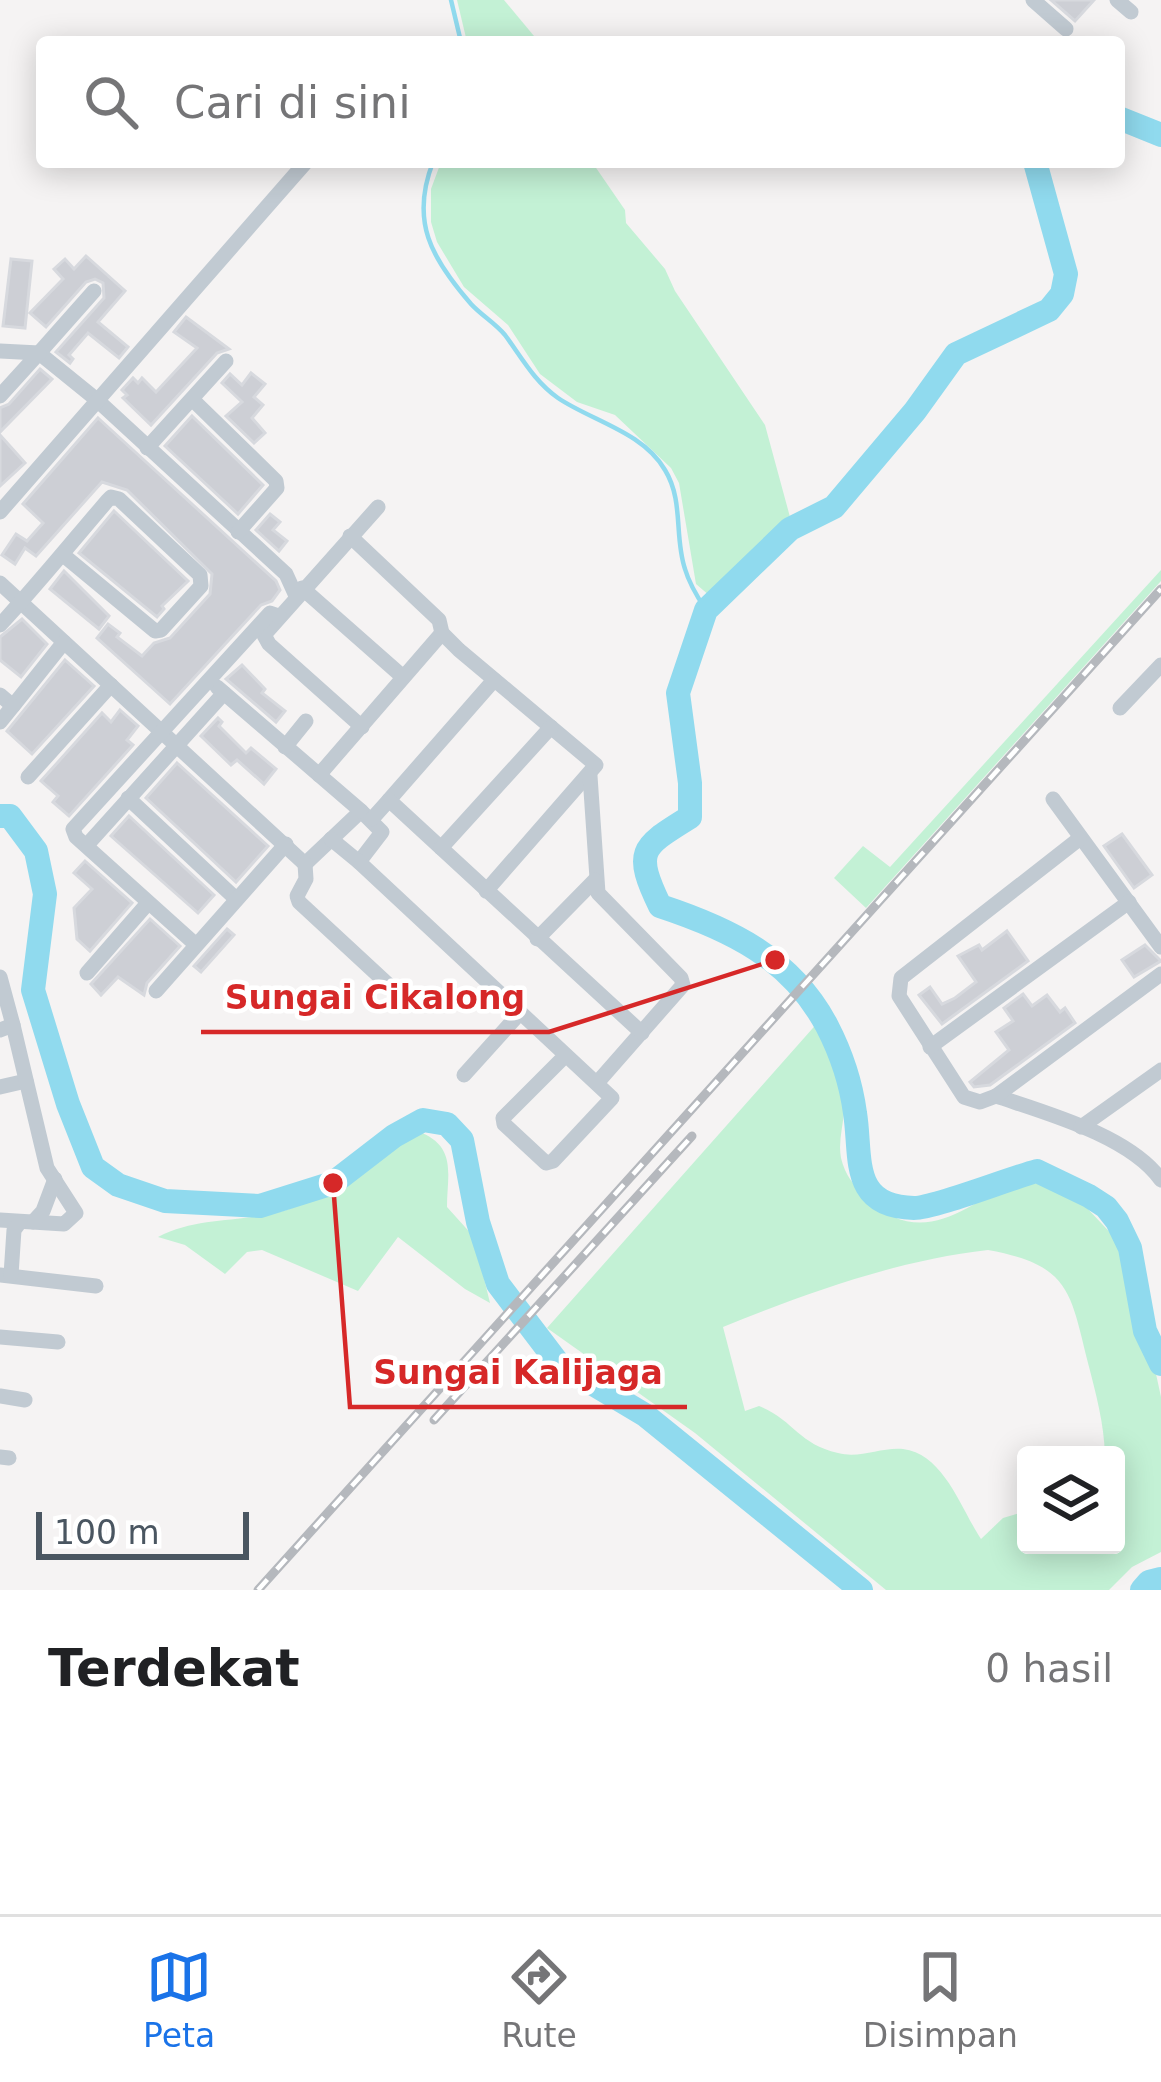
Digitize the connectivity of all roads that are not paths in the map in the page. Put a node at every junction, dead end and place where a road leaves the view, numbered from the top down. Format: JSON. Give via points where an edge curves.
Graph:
{"nodes":[{"id":1,"x":1033,"y":0,"type":"edge"},
{"id":2,"x":1117,"y":0,"type":"edge"},
{"id":3,"x":1131,"y":12,"type":"dead end"},
{"id":4,"x":1066,"y":29,"type":"dead end"},
{"id":5,"x":297,"y":168,"type":"edge"},
{"id":6,"x":94,"y":291,"type":"dead end"},
{"id":7,"x":0,"y":350,"type":"edge"},
{"id":8,"x":39,"y":353,"type":"junction"},
{"id":9,"x":226,"y":361,"type":"dead end"},
{"id":10,"x":0,"y":396,"type":"edge"},
{"id":11,"x":97,"y":400,"type":"junction"},
{"id":12,"x":194,"y":400,"type":"junction"},
{"id":13,"x":147,"y":448,"type":"junction"},
{"id":14,"x":377,"y":507,"type":"dead end"},
{"id":15,"x":0,"y":512,"type":"edge"},
{"id":16,"x":238,"y":532,"type":"junction"},
{"id":17,"x":350,"y":536,"type":"junction"},
{"id":18,"x":62,"y":554,"type":"junction"},
{"id":19,"x":0,"y":583,"type":"edge"},
{"id":20,"x":296,"y":589,"type":"junction"},
{"id":21,"x":21,"y":602,"type":"junction"},
{"id":22,"x":278,"y":616,"type":"junction"},
{"id":23,"x":0,"y":625,"type":"edge"},
{"id":24,"x":442,"y":633,"type":"junction"},
{"id":25,"x":64,"y":643,"type":"junction"},
{"id":26,"x":1161,"y":664,"type":"edge"},
{"id":27,"x":404,"y":677,"type":"junction"},
{"id":28,"x":211,"y":680,"type":"junction"},
{"id":29,"x":494,"y":680,"type":"junction"},
{"id":30,"x":111,"y":685,"type":"junction"},
{"id":31,"x":224,"y":693,"type":"junction"},
{"id":32,"x":6,"y":700,"type":"edge"},
{"id":33,"x":1120,"y":708,"type":"dead end"},
{"id":34,"x":306,"y":721,"type":"dead end"},
{"id":35,"x":0,"y":722,"type":"edge"},
{"id":36,"x":362,"y":727,"type":"junction"},
{"id":37,"x":551,"y":727,"type":"junction"},
{"id":38,"x":161,"y":732,"type":"junction"},
{"id":39,"x":175,"y":746,"type":"junction"},
{"id":40,"x":285,"y":747,"type":"junction"},
{"id":41,"x":320,"y":775,"type":"junction"},
{"id":42,"x":590,"y":776,"type":"junction"},
{"id":43,"x":28,"y":778,"type":"dead end"},
{"id":44,"x":128,"y":798,"type":"junction"},
{"id":45,"x":1053,"y":799,"type":"dead end"},
{"id":46,"x":389,"y":800,"type":"junction"},
{"id":47,"x":367,"y":815,"type":"junction"},
{"id":48,"x":331,"y":839,"type":"junction"},
{"id":49,"x":1079,"y":839,"type":"junction"},
{"id":50,"x":286,"y":844,"type":"junction"},
{"id":51,"x":88,"y":845,"type":"junction"},
{"id":52,"x":441,"y":848,"type":"junction"},
{"id":53,"x":358,"y":862,"type":"junction"},
{"id":54,"x":305,"y":864,"type":"junction"},
{"id":55,"x":595,"y":880,"type":"junction"},
{"id":56,"x":486,"y":891,"type":"junction"},
{"id":57,"x":235,"y":898,"type":"junction"},
{"id":58,"x":1129,"y":902,"type":"junction"},
{"id":59,"x":148,"y":903,"type":"junction"},
{"id":60,"x":537,"y":939,"type":"junction"},
{"id":61,"x":195,"y":944,"type":"junction"},
{"id":62,"x":1161,"y":947,"type":"edge"},
{"id":63,"x":87,"y":973,"type":"dead end"},
{"id":64,"x":1161,"y":974,"type":"edge"},
{"id":65,"x":0,"y":977,"type":"edge"},
{"id":66,"x":393,"y":989,"type":"dead end"},
{"id":67,"x":156,"y":991,"type":"dead end"},
{"id":68,"x":519,"y":1014,"type":"junction"},
{"id":69,"x":6,"y":1027,"type":"edge"},
{"id":70,"x":642,"y":1033,"type":"junction"},
{"id":71,"x":930,"y":1048,"type":"junction"},
{"id":72,"x":566,"y":1055,"type":"junction"},
{"id":73,"x":1161,"y":1070,"type":"edge"},
{"id":74,"x":464,"y":1075,"type":"dead end"},
{"id":75,"x":26,"y":1081,"type":"junction"},
{"id":76,"x":597,"y":1083,"type":"junction"},
{"id":77,"x":0,"y":1087,"type":"edge"},
{"id":78,"x":996,"y":1096,"type":"junction"},
{"id":79,"x":1081,"y":1127,"type":"junction"},
{"id":80,"x":1158,"y":1170,"type":"edge"},
{"id":81,"x":55,"y":1179,"type":"junction"},
{"id":82,"x":0,"y":1220,"type":"edge"},
{"id":83,"x":27,"y":1222,"type":"junction"},
{"id":84,"x":5,"y":1275,"type":"edge"},
{"id":85,"x":96,"y":1286,"type":"dead end"},
{"id":86,"x":0,"y":1337,"type":"edge"},
{"id":87,"x":58,"y":1342,"type":"dead end"},
{"id":88,"x":0,"y":1396,"type":"edge"},
{"id":89,"x":25,"y":1400,"type":"dead end"}],
"edges":[{"from":1,"to":4,"type":"street"},
{"from":2,"to":3,"type":"street"},
{"from":5,"to":11,"type":"street"},
{"from":6,"to":8,"type":"street"},
{"from":7,"to":8,"type":"street"},
{"from":8,"to":10,"type":"street"},
{"from":8,"to":11,"type":"street"},
{"from":9,"to":12,"type":"street"},
{"from":11,"to":13,"type":"street"},
{"from":11,"to":15,"type":"street"},
{"from":12,"to":13,"type":"street"},
{"from":12,"to":16,"type":"street","via":[[277,481]]},
{"from":13,"to":16,"type":"street"},
{"from":14,"to":17,"type":"street"},
{"from":16,"to":20,"type":"street"},
{"from":17,"to":20,"type":"street"},
{"from":17,"to":24,"type":"street","via":[[439,620]]},
{"from":18,"to":18,"type":"street","via":[[155,631],[201,586],[200,575],[115,497]]},
{"from":18,"to":21,"type":"street"},
{"from":19,"to":21,"type":"street"},
{"from":20,"to":22,"type":"street"},
{"from":20,"to":27,"type":"street"},
{"from":21,"to":23,"type":"street"},
{"from":21,"to":25,"type":"street"},
{"from":22,"to":28,"type":"street","via":[[270,613]]},
{"from":22,"to":36,"type":"street","via":[[266,642]]},
{"from":24,"to":27,"type":"street"},
{"from":24,"to":29,"type":"street"},
{"from":25,"to":30,"type":"street"},
{"from":25,"to":32,"type":"street"},
{"from":26,"to":33,"type":"street"},
{"from":27,"to":36,"type":"street"},
{"from":28,"to":31,"type":"street"},
{"from":28,"to":38,"type":"street"},
{"from":29,"to":37,"type":"street"},
{"from":29,"to":46,"type":"street"},
{"from":30,"to":38,"type":"street"},
{"from":30,"to":43,"type":"street"},
{"from":31,"to":39,"type":"street"},
{"from":31,"to":40,"type":"street"},
{"from":32,"to":35,"type":"street"},
{"from":34,"to":40,"type":"street"},
{"from":36,"to":41,"type":"street"},
{"from":37,"to":42,"type":"street","via":[[594,761]]},
{"from":37,"to":52,"type":"street"},
{"from":38,"to":39,"type":"street"},
{"from":38,"to":51,"type":"street","via":[[73,829]]},
{"from":39,"to":44,"type":"street"},
{"from":39,"to":50,"type":"street"},
{"from":40,"to":41,"type":"street"},
{"from":41,"to":47,"type":"street"},
{"from":42,"to":55,"type":"street"},
{"from":42,"to":56,"type":"street"},
{"from":44,"to":51,"type":"street"},
{"from":44,"to":57,"type":"street"},
{"from":45,"to":49,"type":"street"},
{"from":46,"to":47,"type":"street"},
{"from":46,"to":52,"type":"street"},
{"from":47,"to":48,"type":"street"},
{"from":47,"to":53,"type":"street","via":[[382,832]]},
{"from":48,"to":53,"type":"street"},
{"from":48,"to":54,"type":"street"},
{"from":49,"to":58,"type":"street"},
{"from":49,"to":71,"type":"street","via":[[901,978],[899,996]]},
{"from":50,"to":54,"type":"street"},
{"from":50,"to":57,"type":"street"},
{"from":51,"to":59,"type":"street"},
{"from":52,"to":56,"type":"street"},
{"from":53,"to":68,"type":"street"},
{"from":54,"to":66,"type":"street","via":[[299,902]]},
{"from":55,"to":60,"type":"street"},
{"from":55,"to":70,"type":"street","via":[[601,898],[683,982]]},
{"from":56,"to":60,"type":"street"},
{"from":57,"to":61,"type":"street"},
{"from":58,"to":62,"type":"street"},
{"from":58,"to":71,"type":"street"},
{"from":59,"to":61,"type":"street"},
{"from":59,"to":63,"type":"street"},
{"from":60,"to":70,"type":"street"},
{"from":61,"to":67,"type":"street"},
{"from":64,"to":78,"type":"street"},
{"from":65,"to":69,"type":"street"},
{"from":68,"to":72,"type":"street"},
{"from":68,"to":74,"type":"street"},
{"from":69,"to":75,"type":"street"},
{"from":70,"to":76,"type":"street"},
{"from":71,"to":78,"type":"street","via":[[964,1097]]},
{"from":72,"to":76,"type":"street"},
{"from":72,"to":76,"type":"street","via":[[503,1118],[543,1162],[612,1102]]},
{"from":73,"to":79,"type":"street"},
{"from":75,"to":77,"type":"street"},
{"from":75,"to":81,"type":"street"},
{"from":78,"to":79,"type":"street"},
{"from":79,"to":80,"type":"street"},
{"from":81,"to":83,"type":"street","via":[[43,1211]]},
{"from":81,"to":83,"type":"street","via":[[74,1219]]},
{"from":82,"to":83,"type":"street"},
{"from":83,"to":84,"type":"street","via":[[14,1231]]},
{"from":84,"to":85,"type":"street"},
{"from":86,"to":87,"type":"street"},
{"from":88,"to":89,"type":"street"}]}
